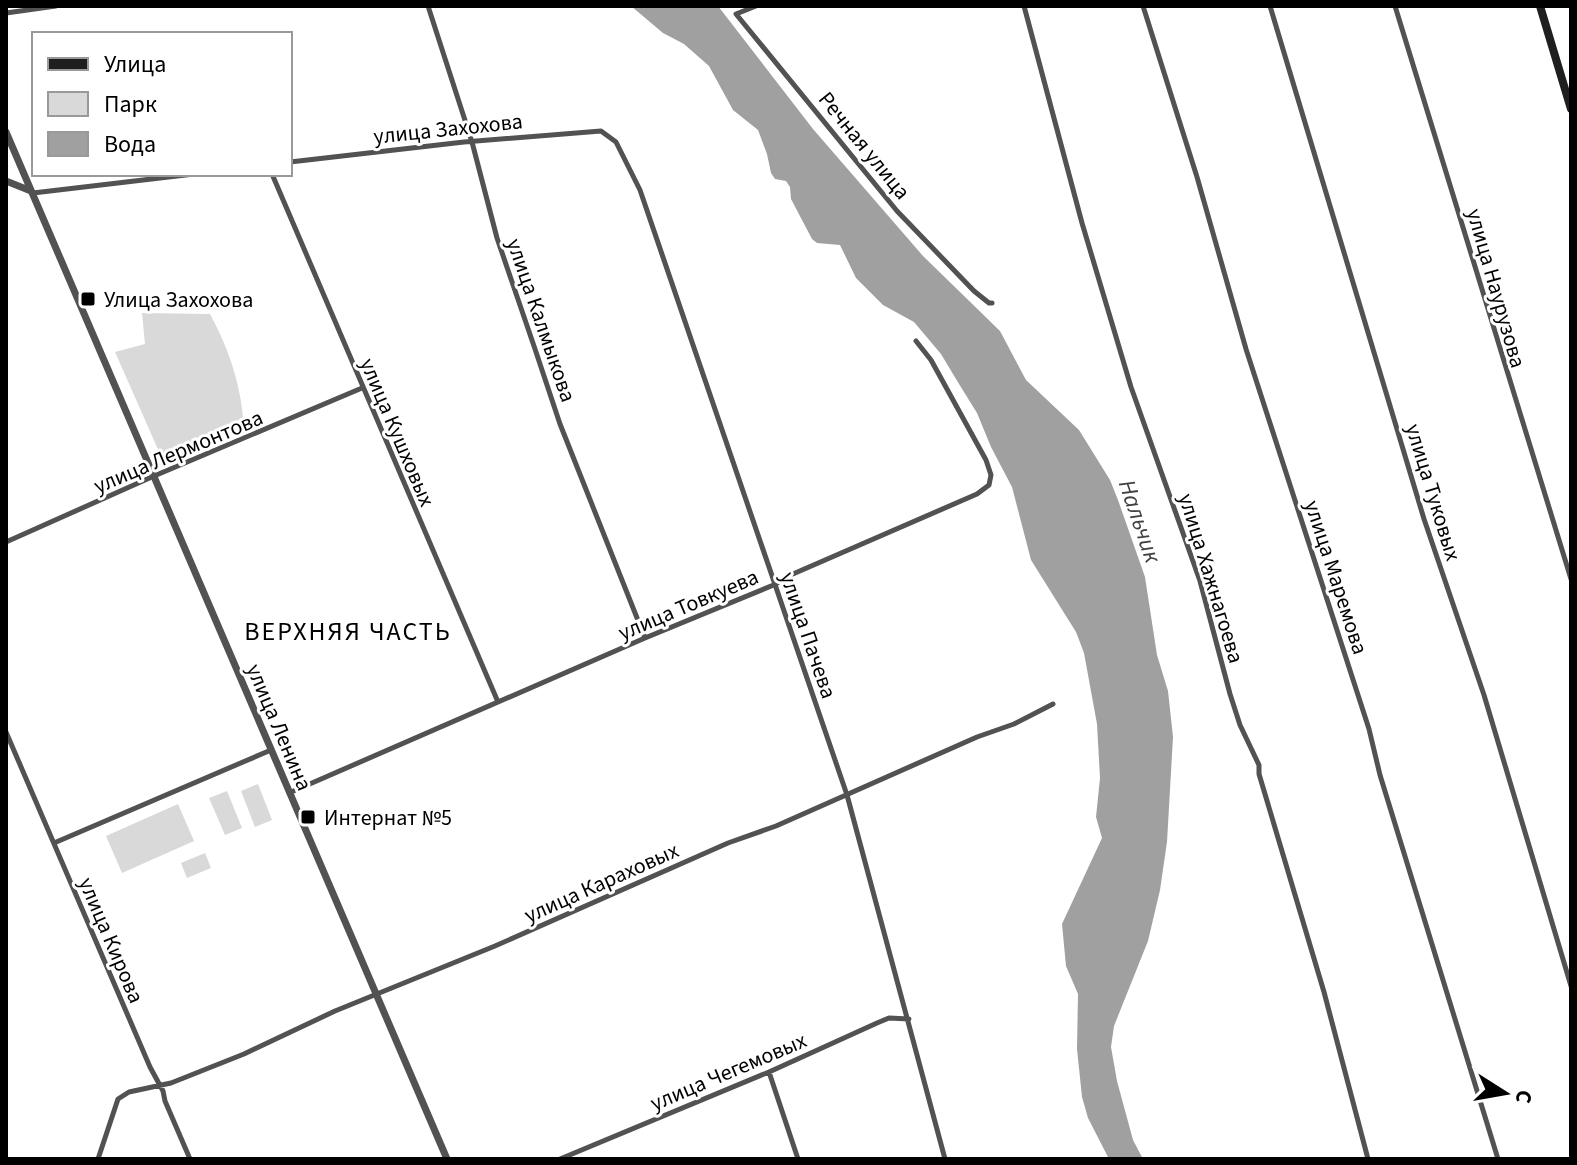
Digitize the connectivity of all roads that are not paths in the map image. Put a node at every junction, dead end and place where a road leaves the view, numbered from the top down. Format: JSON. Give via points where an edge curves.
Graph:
{"nodes":[{"id":1,"x":56,"y":6,"type":"edge"},
{"id":2,"x":428,"y":6,"type":"edge"},
{"id":3,"x":756,"y":6,"type":"edge"},
{"id":4,"x":1024,"y":6,"type":"edge"},
{"id":5,"x":1143,"y":6,"type":"edge"},
{"id":6,"x":1270,"y":6,"type":"edge"},
{"id":7,"x":1395,"y":6,"type":"edge"},
{"id":8,"x":1540,"y":6,"type":"edge"},
{"id":9,"x":6,"y":13,"type":"edge"},
{"id":10,"x":1571,"y":109,"type":"edge"},
{"id":11,"x":6,"y":132,"type":"edge"},
{"id":12,"x":609,"y":134,"type":"joint"},
{"id":13,"x":472,"y":142,"type":"junction"},
{"id":14,"x":292,"y":162,"type":"edge"},
{"id":15,"x":177,"y":176,"type":"edge"},
{"id":16,"x":273,"y":176,"type":"edge"},
{"id":17,"x":6,"y":181,"type":"edge"},
{"id":18,"x":33,"y":193,"type":"junction"},
{"id":19,"x":992,"y":303,"type":"dead end"},
{"id":20,"x":916,"y":341,"type":"dead end"},
{"id":21,"x":362,"y":388,"type":"junction"},
{"id":22,"x":154,"y":476,"type":"junction"},
{"id":23,"x":6,"y":542,"type":"edge"},
{"id":24,"x":1571,"y":579,"type":"edge"},
{"id":25,"x":776,"y":584,"type":"junction"},
{"id":26,"x":645,"y":638,"type":"junction"},
{"id":27,"x":498,"y":702,"type":"junction"},
{"id":28,"x":1053,"y":704,"type":"dead end"},
{"id":29,"x":6,"y":732,"type":"edge"},
{"id":30,"x":271,"y":750,"type":"junction"},
{"id":31,"x":289,"y":793,"type":"junction"},
{"id":32,"x":847,"y":795,"type":"junction"},
{"id":33,"x":54,"y":843,"type":"junction"},
{"id":34,"x":1571,"y":986,"type":"edge"},
{"id":35,"x":376,"y":995,"type":"junction"},
{"id":36,"x":909,"y":1019,"type":"junction"},
{"id":37,"x":769,"y":1072,"type":"junction"},
{"id":38,"x":159,"y":1085,"type":"junction"},
{"id":39,"x":98,"y":1159,"type":"edge"},
{"id":40,"x":190,"y":1159,"type":"edge"},
{"id":41,"x":447,"y":1159,"type":"edge"},
{"id":42,"x":560,"y":1159,"type":"edge"},
{"id":43,"x":798,"y":1159,"type":"edge"},
{"id":44,"x":945,"y":1159,"type":"edge"},
{"id":45,"x":1368,"y":1159,"type":"edge"},
{"id":46,"x":1498,"y":1159,"type":"edge"}],
"edges":[{"from":1,"to":9,"type":"street"},
{"from":2,"to":13,"type":"street","name":"улица Калмыкова"},
{"from":3,"to":19,"type":"street","name":"Речная улица","via":[[736,14],[897,211]]},
{"from":4,"to":45,"type":"street","name":"улица Хажнагоева","via":[[1135,399],[1208,605],[1240,725],[1259,765]]},
{"from":5,"to":46,"type":"street","name":"улица Маремова"},
{"from":6,"to":34,"type":"street","name":"улица Туковых"},
{"from":7,"to":24,"type":"street","name":"улица Наурузова"},
{"from":8,"to":10,"type":"main road"},
{"from":11,"to":18,"type":"street","name":"улица Ленина"},
{"from":12,"to":13,"type":"street","name":"улица Захохова"},
{"from":12,"to":25,"type":"street","name":"улица Пачева","via":[[640,190]]},
{"from":13,"to":14,"type":"street","name":"улица Захохова"},
{"from":13,"to":26,"type":"street","name":"улица Калмыкова","via":[[497,238],[555,409]]},
{"from":15,"to":18,"type":"street"},
{"from":16,"to":21,"type":"street","name":"улица Кушховых"},
{"from":17,"to":18,"type":"street"},
{"from":18,"to":22,"type":"street","name":"улица Ленина"},
{"from":20,"to":25,"type":"street","name":"улица Товкуева","via":[[980,448],[991,475],[989,485]]},
{"from":21,"to":22,"type":"street","name":"улица Лермонтова"},
{"from":21,"to":27,"type":"street","name":"улица Кушховых"},
{"from":22,"to":23,"type":"street","name":"улица Лермонтова"},
{"from":22,"to":30,"type":"street","name":"улица Ленина"},
{"from":25,"to":26,"type":"street","name":"улица Товкуева"},
{"from":25,"to":32,"type":"street","name":"улица Пачева"},
{"from":26,"to":27,"type":"street","name":"улица Товкуева"},
{"from":27,"to":31,"type":"street","name":"улица Товкуева"},
{"from":28,"to":32,"type":"street","name":"улица Караховых"},
{"from":29,"to":33,"type":"street","name":"улица Кирова"},
{"from":30,"to":31,"type":"street","name":"улица Ленина"},
{"from":30,"to":33,"type":"street"},
{"from":31,"to":35,"type":"street","name":"улица Ленина"},
{"from":32,"to":35,"type":"street","name":"улица Караховых"},
{"from":32,"to":36,"type":"street","name":"улица Пачева"},
{"from":33,"to":38,"type":"street","name":"улица Кирова"},
{"from":35,"to":38,"type":"street","name":"улица Караховых"},
{"from":35,"to":41,"type":"street","name":"улица Ленина"},
{"from":36,"to":37,"type":"street","name":"улица Чегемовых","via":[[889,1018]]},
{"from":36,"to":44,"type":"street","name":"улица Пачева"},
{"from":37,"to":42,"type":"street","name":"улица Чегемовых"},
{"from":37,"to":43,"type":"street"},
{"from":38,"to":39,"type":"street","name":"улица Караховых","via":[[118,1099]]},
{"from":38,"to":40,"type":"street","name":"улица Кирова"}]}
